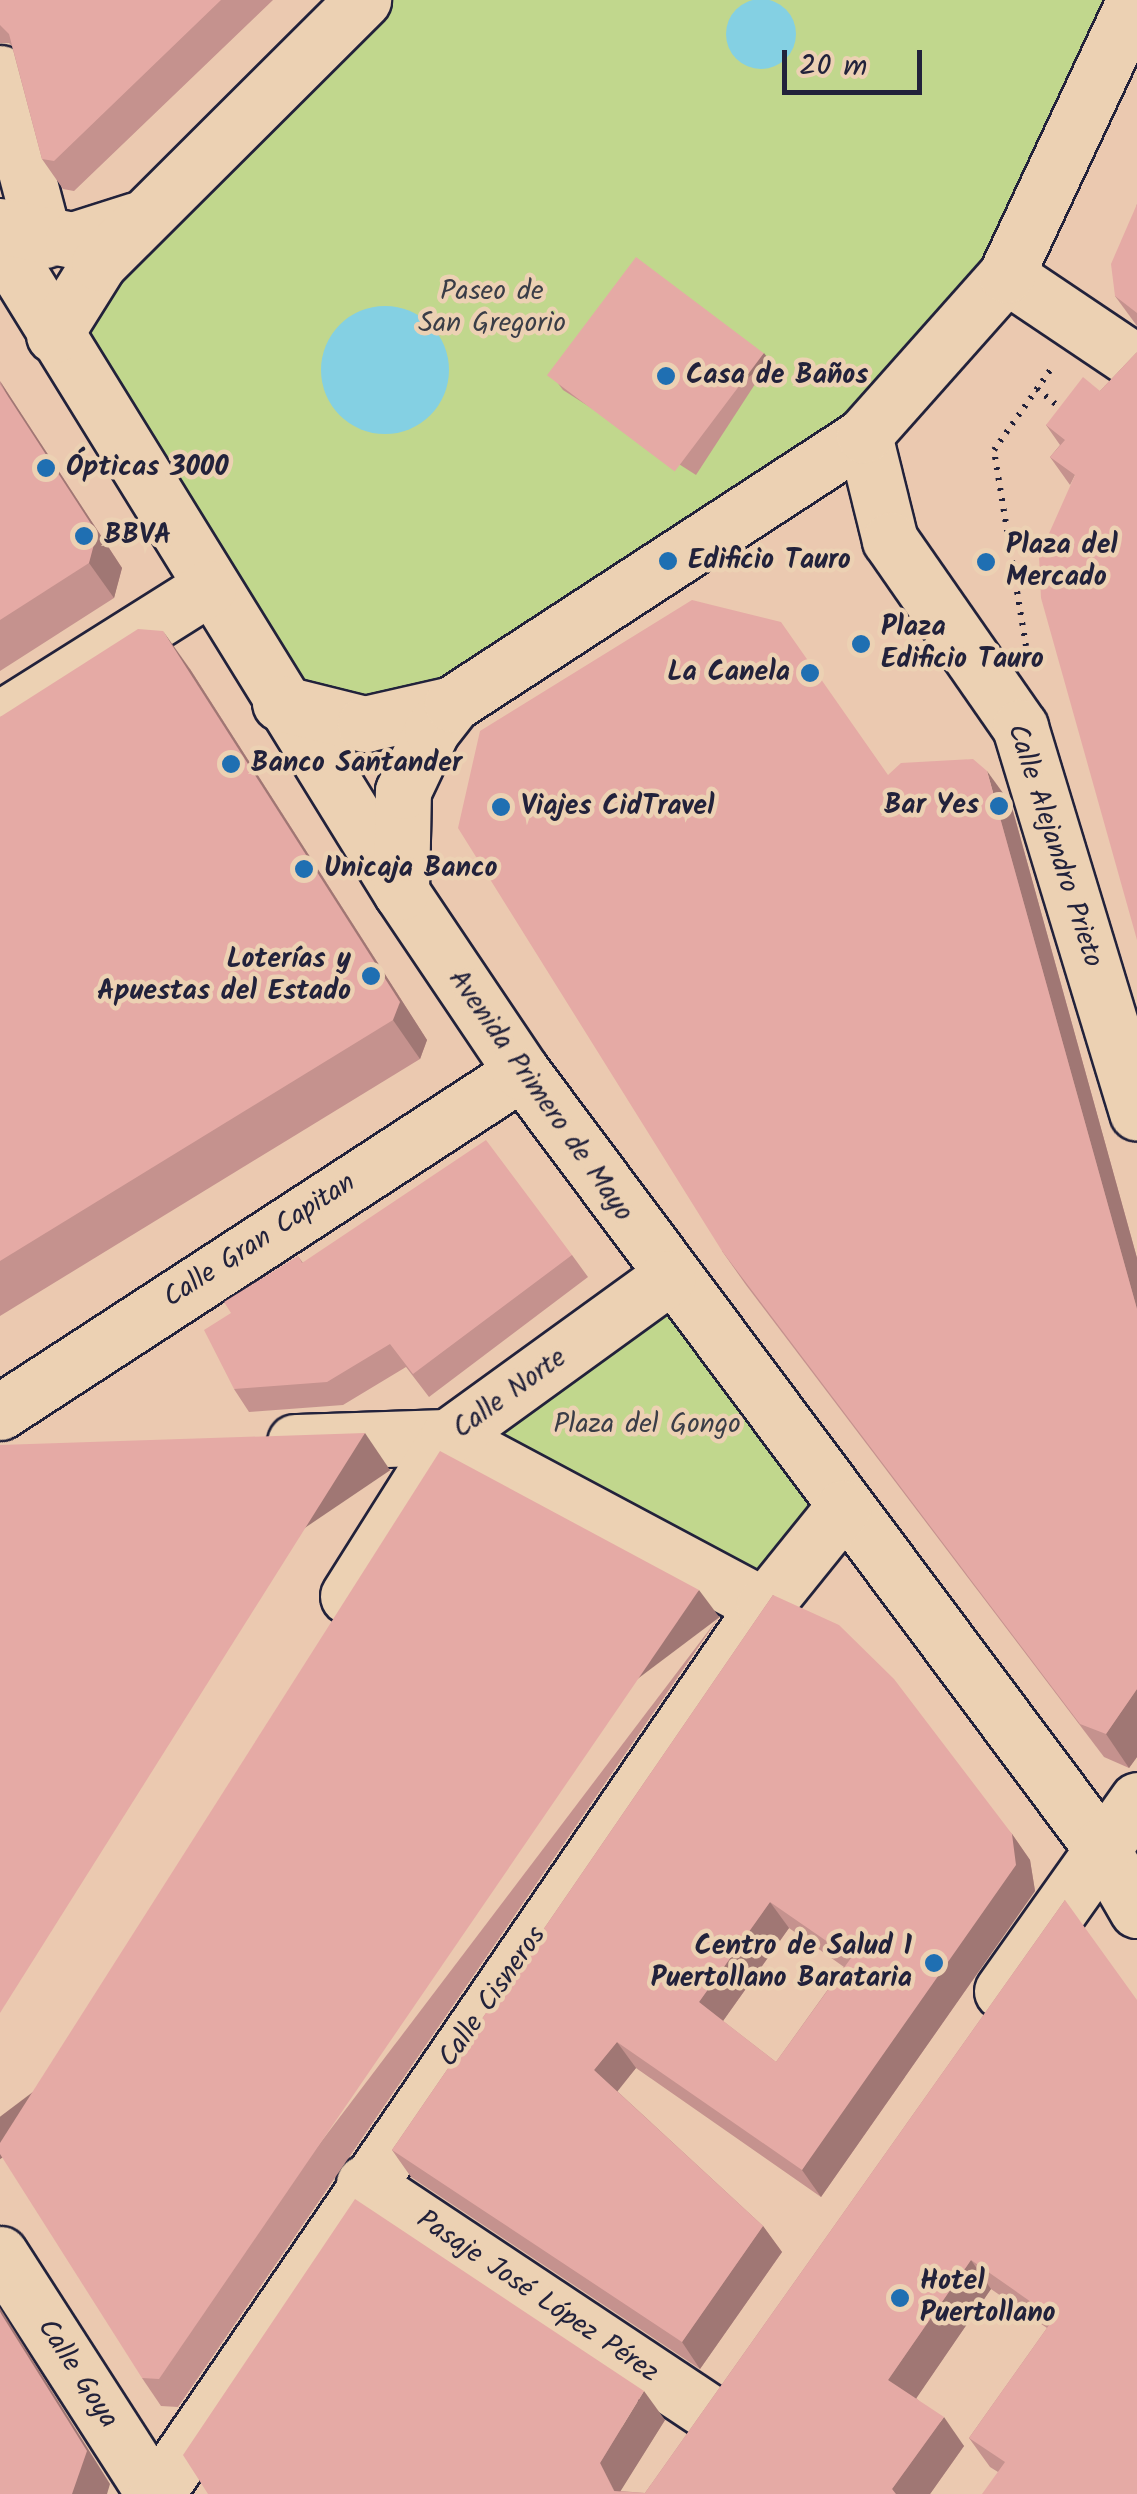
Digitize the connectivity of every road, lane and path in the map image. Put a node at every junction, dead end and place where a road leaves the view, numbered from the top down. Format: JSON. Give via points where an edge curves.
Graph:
{"nodes":[{"id":1,"x":363,"y":0,"type":"edge"},
{"id":2,"x":1135,"y":0,"type":"edge"},
{"id":3,"x":0,"y":73,"type":"edge"},
{"id":4,"x":147,"y":216,"type":"junction"},
{"id":5,"x":15,"y":236,"type":"edge"},
{"id":6,"x":1006,"y":275,"type":"junction"},
{"id":7,"x":1082,"y":324,"type":"junction"},
{"id":8,"x":54,"y":335,"type":"junction"},
{"id":9,"x":1137,"y":363,"type":"edge"},
{"id":10,"x":1036,"y":389,"type":"junction"},
{"id":11,"x":1072,"y":417,"type":"edge"},
{"id":12,"x":864,"y":435,"type":"junction"},
{"id":13,"x":208,"y":588,"type":"junction"},
{"id":14,"x":984,"y":674,"type":"junction"},
{"id":15,"x":280,"y":703,"type":"junction"},
{"id":16,"x":452,"y":704,"type":"junction"},
{"id":17,"x":0,"y":720,"type":"edge"},
{"id":18,"x":401,"y":892,"type":"junction"},
{"id":19,"x":522,"y":1072,"type":"junction"},
{"id":20,"x":1137,"y":1113,"type":"edge"},
{"id":21,"x":668,"y":1278,"type":"junction"},
{"id":22,"x":0,"y":1412,"type":"edge"},
{"id":23,"x":448,"y":1437,"type":"junction"},
{"id":24,"x":250,"y":1444,"type":"edge"},
{"id":25,"x":843,"y":1508,"type":"junction"},
{"id":26,"x":764,"y":1606,"type":"junction"},
{"id":27,"x":323,"y":1636,"type":"edge"},
{"id":28,"x":1137,"y":1800,"type":"edge"},
{"id":29,"x":1100,"y":1846,"type":"junction"},
{"id":30,"x":1137,"y":1910,"type":"edge"},
{"id":31,"x":970,"y":2039,"type":"edge"},
{"id":32,"x":364,"y":2183,"type":"junction"},
{"id":33,"x":0,"y":2254,"type":"edge"},
{"id":34,"x":744,"y":2364,"type":"edge"},
{"id":35,"x":155,"y":2494,"type":"edge"}],
"edges":[{"from":1,"to":4,"type":"street"},
{"from":2,"to":6,"type":"street"},
{"from":3,"to":5,"type":"street","name":"Avenida Primero de Mayo"},
{"from":4,"to":5,"type":"street","via":[[73,240]]},
{"from":4,"to":8,"type":"street","via":[[76,291]]},
{"from":5,"to":8,"type":"street","name":"Avenida Primero de Mayo"},
{"from":6,"to":7,"type":"street"},
{"from":6,"to":12,"type":"street"},
{"from":7,"to":9,"type":"street"},
{"from":7,"to":10,"type":"path"},
{"from":8,"to":13,"type":"street","name":"Avenida Primero de Mayo"},
{"from":10,"to":11,"type":"path"},
{"from":10,"to":14,"type":"path","via":[[994,450],[1028,645]]},
{"from":12,"to":14,"type":"street","name":"Calle Alejandro Prieto","via":[[890,540]]},
{"from":12,"to":16,"type":"street"},
{"from":13,"to":15,"type":"street","name":"Avenida Primero de Mayo"},
{"from":13,"to":17,"type":"street"},
{"from":14,"to":20,"type":"street","name":"Calle Alejandro Prieto","via":[[1020,726]]},
{"from":15,"to":16,"type":"street","via":[[366,724]]},
{"from":15,"to":18,"type":"street","name":"Avenida Primero de Mayo"},
{"from":16,"to":18,"type":"street","via":[[403,791]]},
{"from":18,"to":19,"type":"street","name":"Avenida Primero de Mayo"},
{"from":19,"to":21,"type":"street","name":"Avenida Primero de Mayo"},
{"from":19,"to":22,"type":"street","name":"Calle Gran Capitan"},
{"from":21,"to":23,"type":"street","name":"Calle Norte"},
{"from":21,"to":25,"type":"street","name":"Avenida Primero de Mayo"},
{"from":23,"to":24,"type":"street"},
{"from":23,"to":26,"type":"street"},
{"from":23,"to":27,"type":"street","name":"Calle Norte"},
{"from":25,"to":26,"type":"street","name":"Calle Cisneros"},
{"from":25,"to":29,"type":"street","name":"Avenida Primero de Mayo"},
{"from":26,"to":32,"type":"street","name":"Calle Cisneros"},
{"from":28,"to":29,"type":"street"},
{"from":29,"to":30,"type":"street","name":"Avenida Primero de Mayo"},
{"from":29,"to":31,"type":"street"},
{"from":32,"to":34,"type":"street","name":"Pasaje José López Pérez","via":[[695,2432]]},
{"from":32,"to":35,"type":"street","name":"Calle Cisneros"},
{"from":33,"to":35,"type":"street","name":"Calle Goya"}]}
